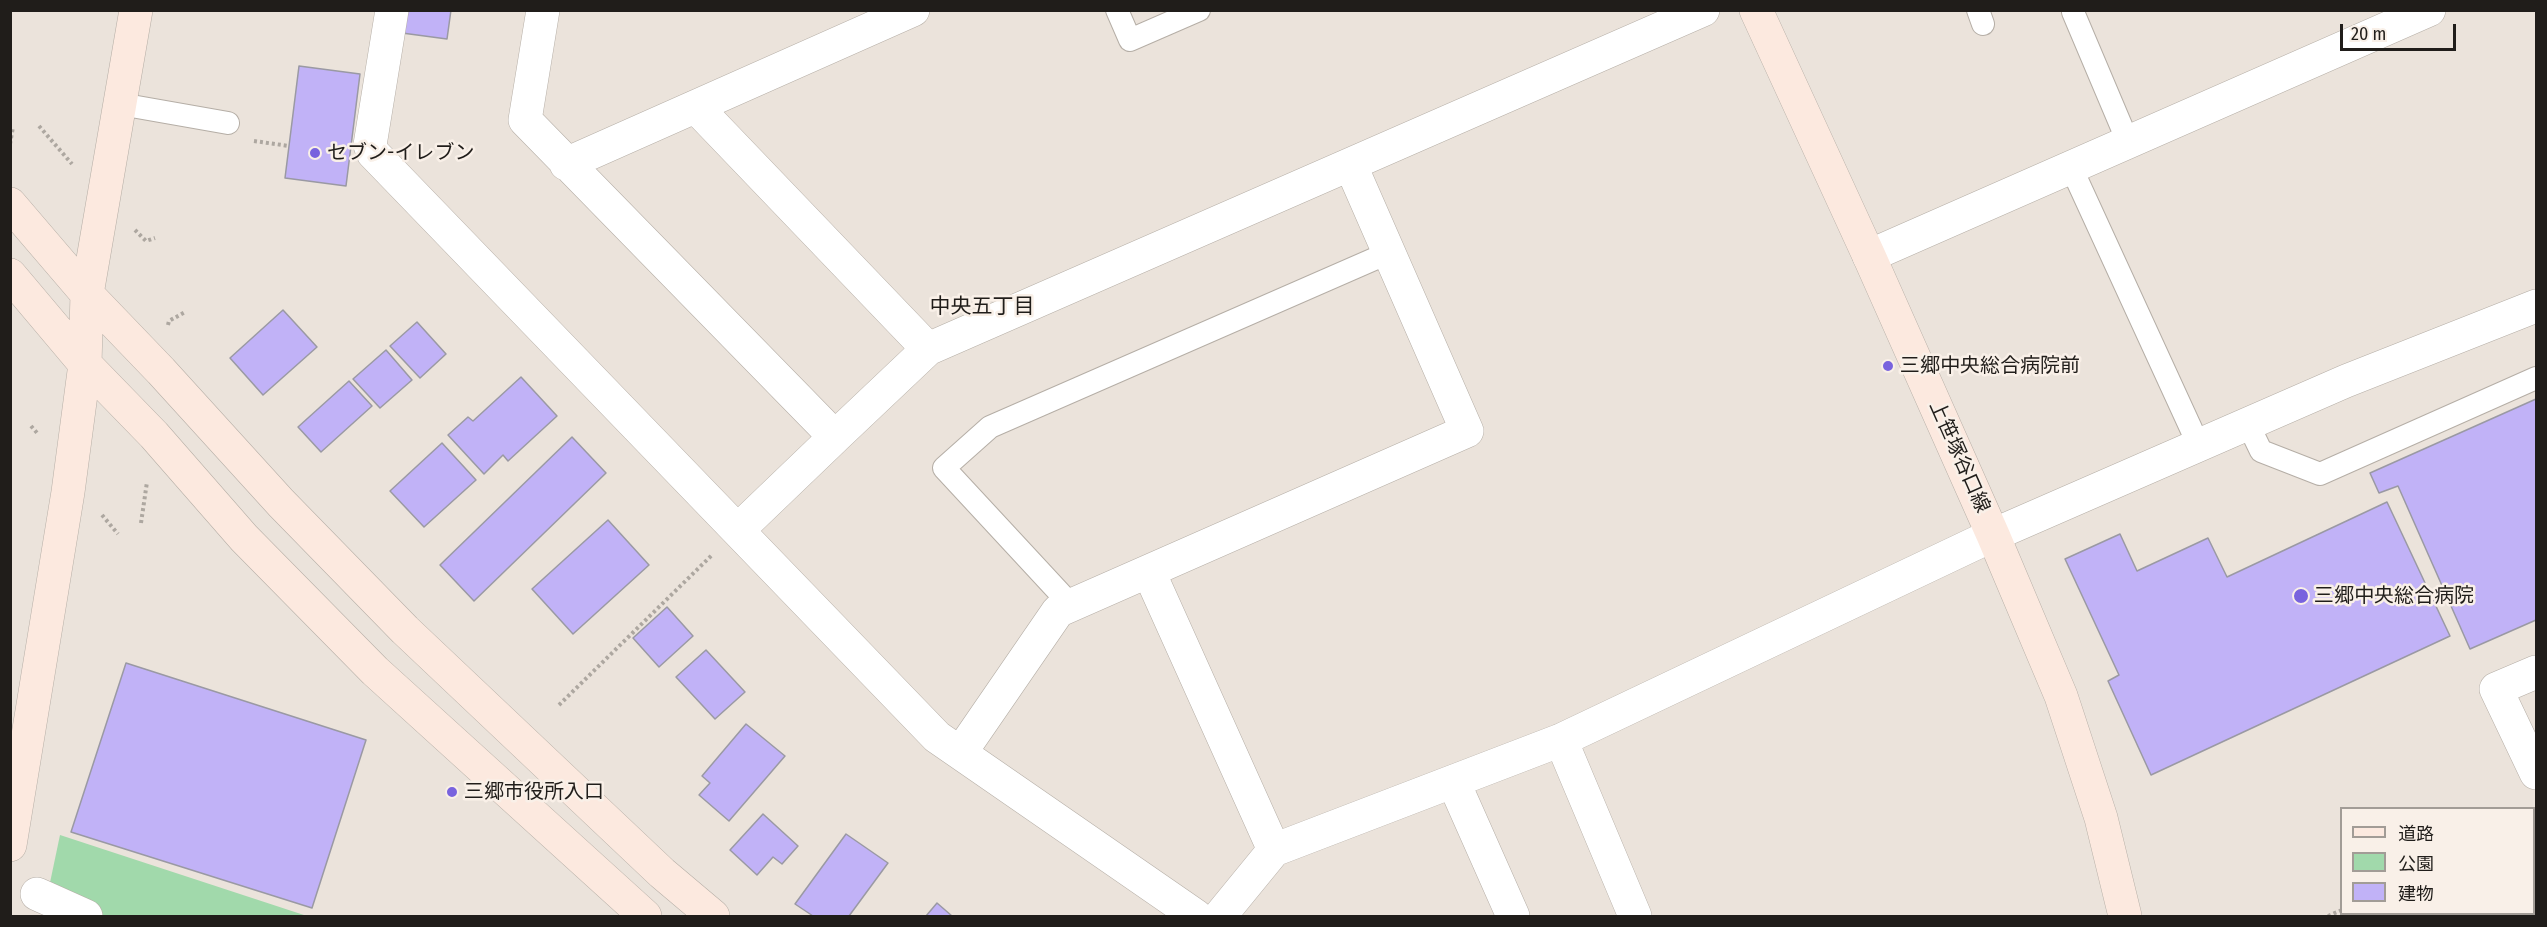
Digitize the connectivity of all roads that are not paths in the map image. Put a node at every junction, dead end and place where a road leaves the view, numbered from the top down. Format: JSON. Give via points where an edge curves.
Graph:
{"nodes":[{"id":1,"x":136,"y":10,"type":"edge"},
{"id":2,"x":543,"y":10,"type":"edge"},
{"id":3,"x":913,"y":10,"type":"edge"},
{"id":4,"x":1117,"y":10,"type":"edge"},
{"id":5,"x":1198,"y":10,"type":"edge"},
{"id":6,"x":1703,"y":10,"type":"edge"},
{"id":7,"x":1756,"y":10,"type":"edge"},
{"id":8,"x":2429,"y":10,"type":"edge"},
{"id":9,"x":385,"y":11,"type":"edge"},
{"id":10,"x":2073,"y":12,"type":"dead end"},
{"id":11,"x":120,"y":104,"type":"junction"},
{"id":12,"x":696,"y":107,"type":"junction"},
{"id":13,"x":228,"y":123,"type":"dead end"},
{"id":14,"x":2128,"y":142,"type":"junction"},
{"id":15,"x":566,"y":164,"type":"junction"},
{"id":16,"x":1351,"y":166,"type":"junction"},
{"id":17,"x":2071,"y":167,"type":"junction"},
{"id":18,"x":10,"y":204,"type":"edge"},
{"id":19,"x":1388,"y":254,"type":"junction"},
{"id":20,"x":1869,"y":256,"type":"junction"},
{"id":21,"x":10,"y":275,"type":"edge"},
{"id":22,"x":87,"y":294,"type":"junction"},
{"id":23,"x":2536,"y":306,"type":"edge"},
{"id":24,"x":928,"y":349,"type":"junction"},
{"id":25,"x":86,"y":364,"type":"junction"},
{"id":26,"x":2536,"y":378,"type":"edge"},
{"id":27,"x":2247,"y":424,"type":"junction"},
{"id":28,"x":834,"y":436,"type":"junction"},
{"id":29,"x":2199,"y":446,"type":"junction"},
{"id":30,"x":738,"y":530,"type":"junction"},
{"id":31,"x":1994,"y":535,"type":"junction"},
{"id":32,"x":1149,"y":572,"type":"junction"},
{"id":33,"x":1071,"y":605,"type":"junction"},
{"id":34,"x":2536,"y":672,"type":"edge"},
{"id":35,"x":1561,"y":740,"type":"junction"},
{"id":36,"x":961,"y":752,"type":"junction"},
{"id":37,"x":2536,"y":773,"type":"edge"},
{"id":38,"x":1454,"y":783,"type":"junction"},
{"id":39,"x":10,"y":845,"type":"edge"},
{"id":40,"x":1274,"y":850,"type":"junction"},
{"id":41,"x":37,"y":894,"type":"dead end"},
{"id":42,"x":86,"y":916,"type":"edge"},
{"id":43,"x":645,"y":916,"type":"edge"},
{"id":44,"x":713,"y":916,"type":"edge"},
{"id":45,"x":1196,"y":916,"type":"edge"},
{"id":46,"x":1220,"y":916,"type":"edge"},
{"id":47,"x":1513,"y":916,"type":"edge"},
{"id":48,"x":1635,"y":916,"type":"edge"},
{"id":49,"x":2125,"y":916,"type":"edge"}],
"edges":[{"from":1,"to":11,"type":"street"},
{"from":2,"to":15,"type":"street","via":[[525,120]]},
{"from":3,"to":12,"type":"street"},
{"from":4,"to":5,"type":"lane","via":[[1130,40]]},
{"from":6,"to":16,"type":"street"},
{"from":7,"to":20,"type":"street","name":"上笹塚谷口線"},
{"from":8,"to":14,"type":"street"},
{"from":9,"to":30,"type":"street","via":[[370,144],[373,153]]},
{"from":10,"to":14,"type":"lane"},
{"from":11,"to":13,"type":"lane"},
{"from":11,"to":22,"type":"street"},
{"from":12,"to":15,"type":"street"},
{"from":12,"to":24,"type":"street"},
{"from":14,"to":17,"type":"street"},
{"from":15,"to":28,"type":"street"},
{"from":16,"to":19,"type":"street"},
{"from":16,"to":24,"type":"street"},
{"from":17,"to":20,"type":"street"},
{"from":17,"to":29,"type":"lane"},
{"from":18,"to":22,"type":"street"},
{"from":19,"to":32,"type":"street","via":[[1467,431]]},
{"from":19,"to":33,"type":"lane","via":[[990,427],[944,468]]},
{"from":20,"to":31,"type":"street","name":"上笹塚谷口線"},
{"from":21,"to":25,"type":"street"},
{"from":22,"to":25,"type":"street"},
{"from":22,"to":44,"type":"street","via":[[281,504],[405,630],[653,866]]},
{"from":23,"to":27,"type":"street"},
{"from":24,"to":28,"type":"street"},
{"from":25,"to":39,"type":"street"},
{"from":25,"to":43,"type":"street","via":[[244,538],[375,671]]},
{"from":26,"to":27,"type":"lane","via":[[2320,474],[2261,452]]},
{"from":27,"to":29,"type":"street"},
{"from":28,"to":30,"type":"street"},
{"from":29,"to":31,"type":"street"},
{"from":30,"to":36,"type":"street","via":[[937,737]]},
{"from":31,"to":35,"type":"street"},
{"from":31,"to":49,"type":"street","name":"上笹塚谷口線","via":[[2061,696],[2101,818]]},
{"from":32,"to":33,"type":"street"},
{"from":32,"to":40,"type":"street"},
{"from":33,"to":36,"type":"street","via":[[1058,611]]},
{"from":34,"to":37,"type":"street","via":[[2496,690]]},
{"from":35,"to":38,"type":"street"},
{"from":35,"to":48,"type":"street"},
{"from":36,"to":45,"type":"street"},
{"from":38,"to":40,"type":"street"},
{"from":38,"to":47,"type":"street"},
{"from":40,"to":46,"type":"street"},
{"from":41,"to":42,"type":"street"}]}
